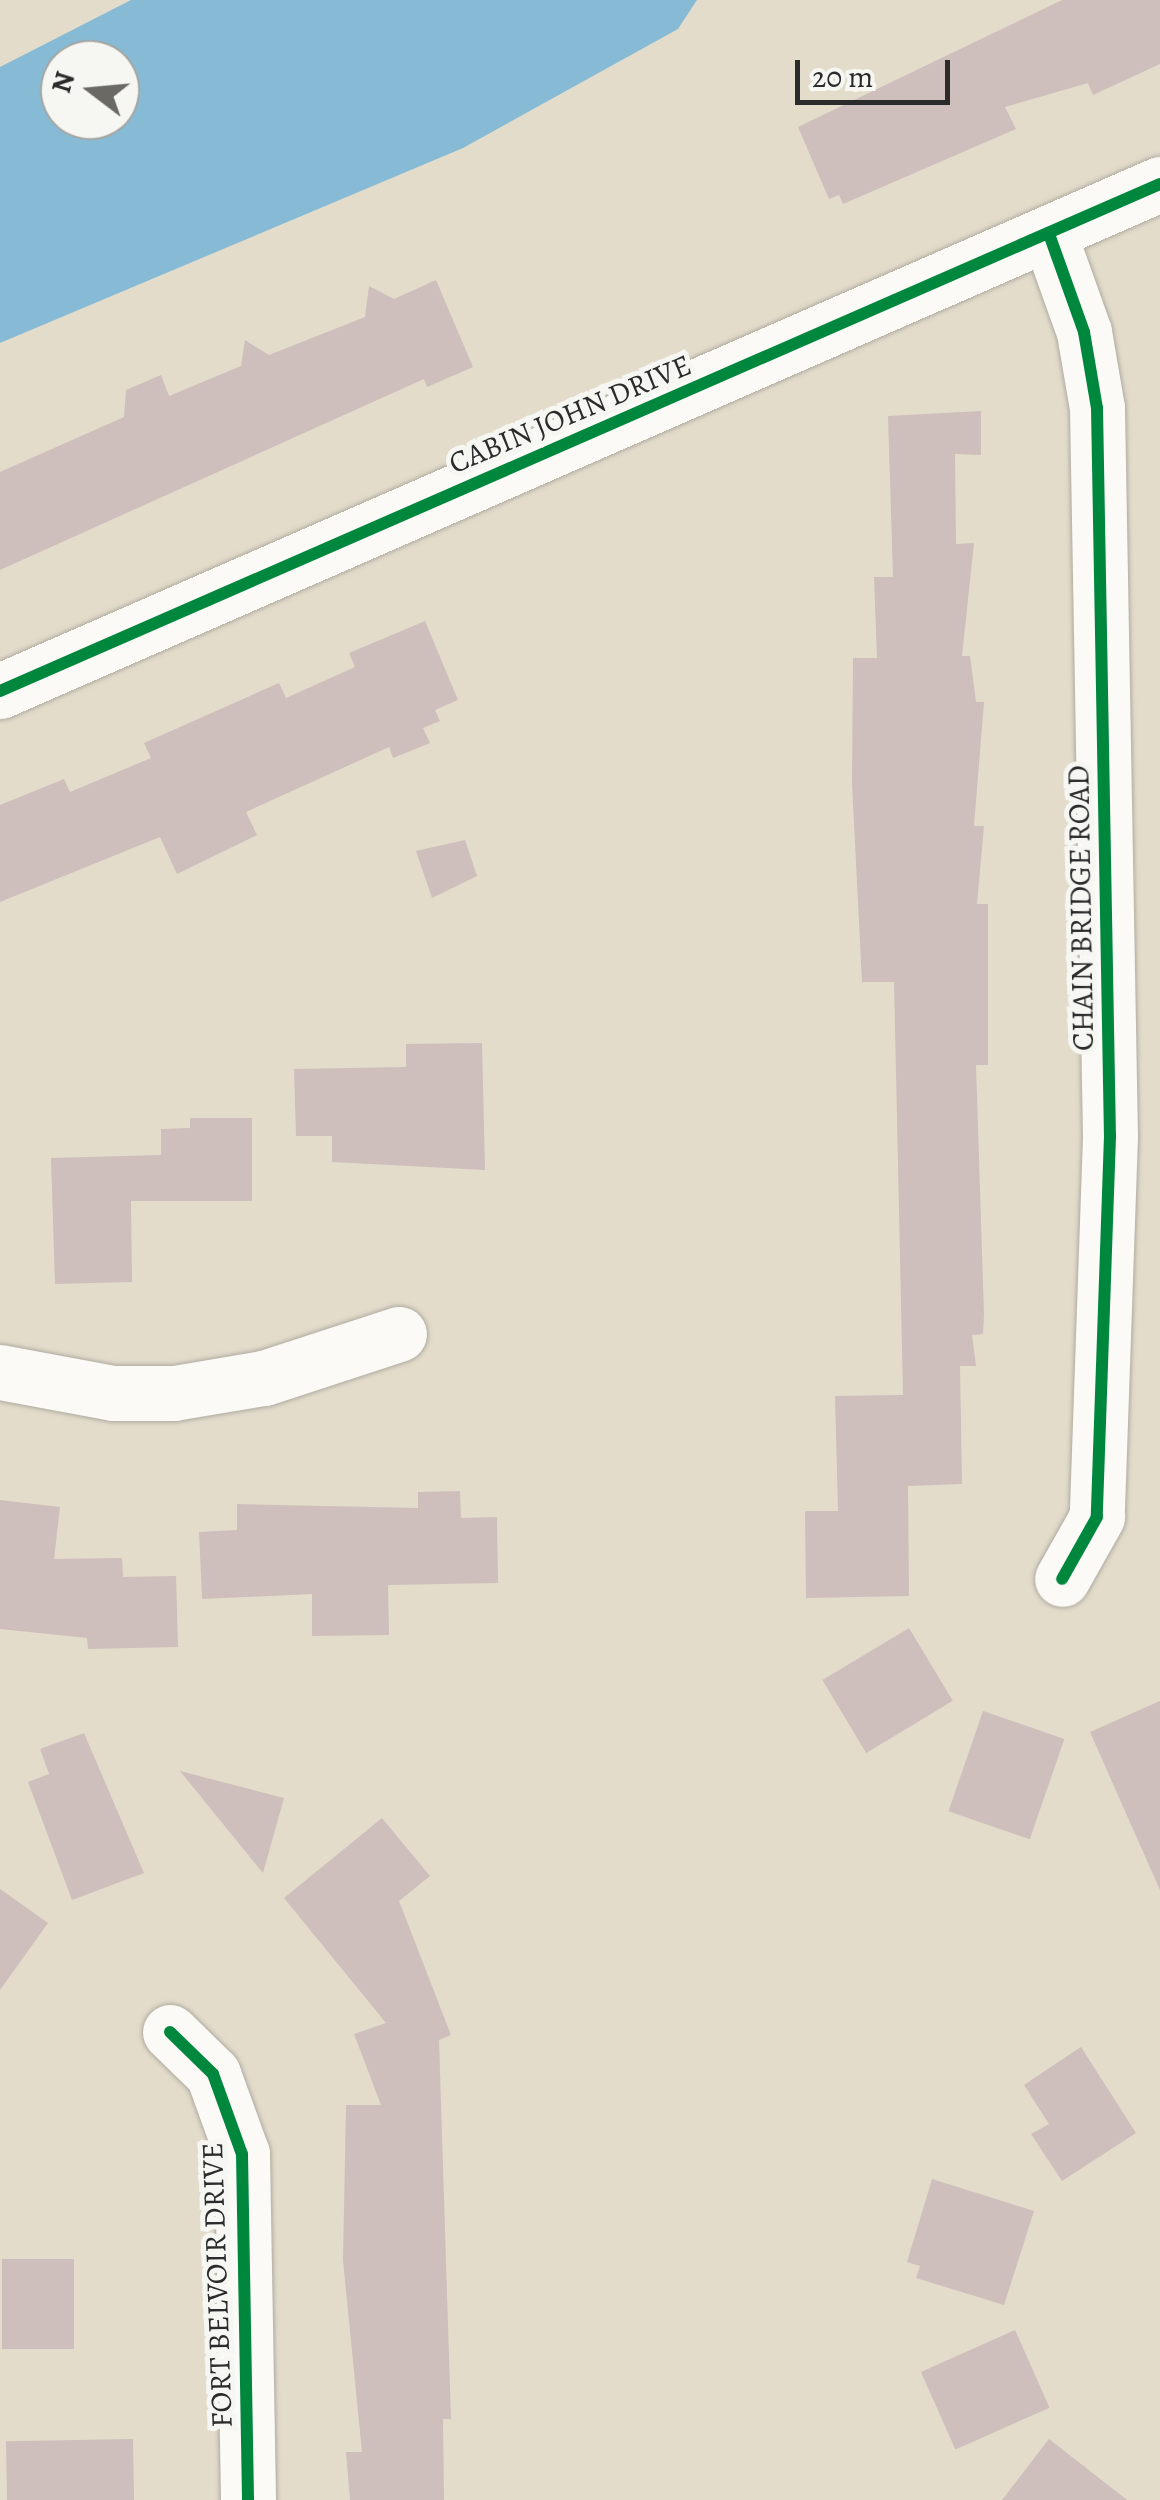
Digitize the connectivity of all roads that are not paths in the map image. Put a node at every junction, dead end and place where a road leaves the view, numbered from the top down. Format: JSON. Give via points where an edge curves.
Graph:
{"nodes":[{"id":1,"x":1160,"y":184,"type":"edge"},
{"id":2,"x":1049,"y":234,"type":"junction"},
{"id":3,"x":0,"y":690,"type":"edge"},
{"id":4,"x":399,"y":1334,"type":"dead end"},
{"id":5,"x":0,"y":1372,"type":"edge"},
{"id":6,"x":1062,"y":1579,"type":"dead end"},
{"id":7,"x":170,"y":2032,"type":"dead end"},
{"id":8,"x":248,"y":2500,"type":"edge"}],
"edges":[{"from":1,"to":2,"type":"street","name":"CABIN JOHN DRIVE"},
{"from":2,"to":3,"type":"street","name":"CABIN JOHN DRIVE"},
{"from":2,"to":6,"type":"street","name":"CHAIN BRIDGE ROAD","via":[[1084,332],[1097,408],[1110,1136],[1097,1517]]},
{"from":4,"to":5,"type":"street","via":[[264,1378],[174,1393],[113,1393]]},
{"from":7,"to":8,"type":"street","name":"FORT BELVOIR DRIVE","via":[[213,2074],[242,2154]]}]}
